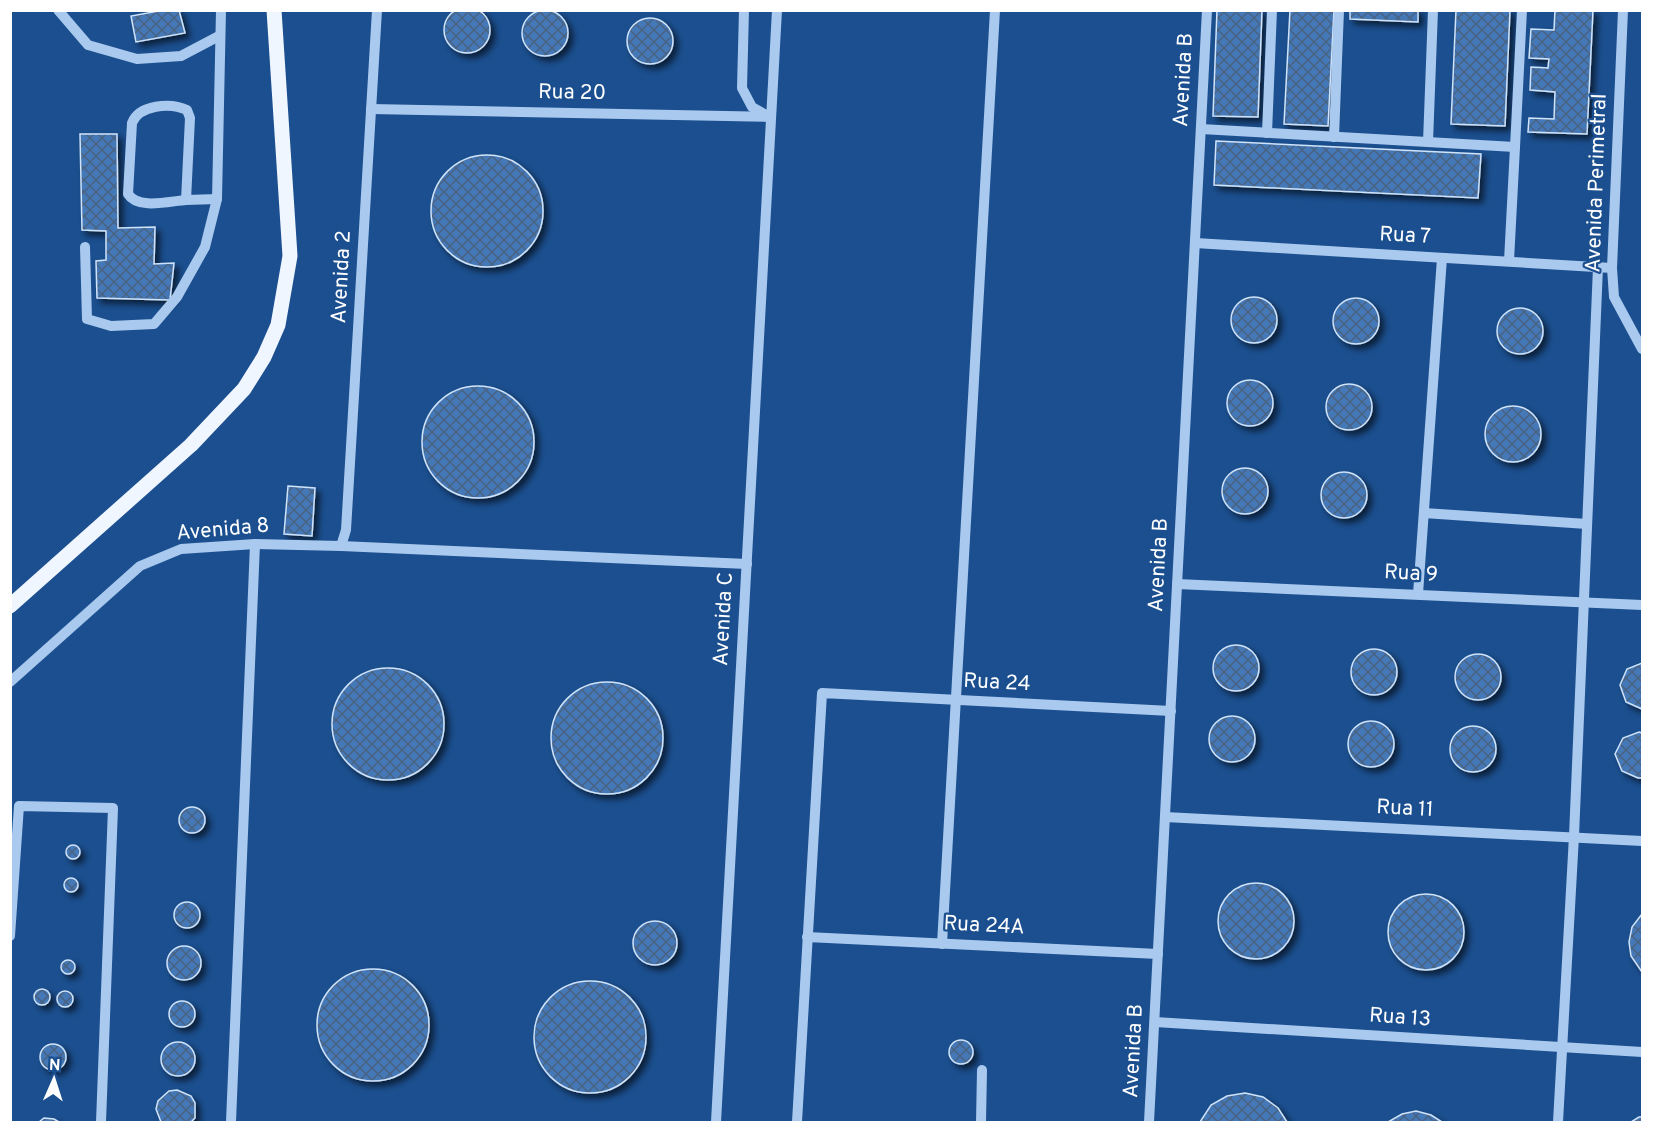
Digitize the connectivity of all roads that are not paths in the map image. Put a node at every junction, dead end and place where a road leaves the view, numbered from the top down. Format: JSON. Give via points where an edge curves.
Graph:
{"nodes":[{"id":1,"x":58,"y":10,"type":"edge"},
{"id":2,"x":221,"y":10,"type":"edge"},
{"id":3,"x":274,"y":10,"type":"edge"},
{"id":4,"x":377,"y":10,"type":"edge"},
{"id":5,"x":744,"y":10,"type":"edge"},
{"id":6,"x":777,"y":10,"type":"edge"},
{"id":7,"x":995,"y":10,"type":"edge"},
{"id":8,"x":1207,"y":10,"type":"edge"},
{"id":9,"x":1272,"y":10,"type":"edge"},
{"id":10,"x":1340,"y":10,"type":"edge"},
{"id":11,"x":1433,"y":10,"type":"edge"},
{"id":12,"x":1522,"y":10,"type":"edge"},
{"id":13,"x":1623,"y":10,"type":"edge"},
{"id":14,"x":219,"y":36,"type":"junction"},
{"id":15,"x":371,"y":109,"type":"junction"},
{"id":16,"x":771,"y":117,"type":"junction"},
{"id":17,"x":1201,"y":129,"type":"junction"},
{"id":18,"x":1267,"y":133,"type":"junction"},
{"id":19,"x":1334,"y":137,"type":"junction"},
{"id":20,"x":1428,"y":142,"type":"junction"},
{"id":21,"x":1515,"y":147,"type":"junction"},
{"id":22,"x":186,"y":200,"type":"junction"},
{"id":23,"x":217,"y":200,"type":"junction"},
{"id":24,"x":1195,"y":243,"type":"junction"},
{"id":25,"x":85,"y":247,"type":"dead end"},
{"id":26,"x":1442,"y":258,"type":"junction"},
{"id":27,"x":1509,"y":261,"type":"junction"},
{"id":28,"x":1598,"y":267,"type":"junction"},
{"id":29,"x":1612,"y":268,"type":"junction"},
{"id":30,"x":1642,"y":349,"type":"edge"},
{"id":31,"x":1424,"y":513,"type":"junction"},
{"id":32,"x":1587,"y":524,"type":"junction"},
{"id":33,"x":255,"y":544,"type":"junction"},
{"id":34,"x":341,"y":546,"type":"junction"},
{"id":35,"x":747,"y":564,"type":"junction"},
{"id":36,"x":1177,"y":584,"type":"junction"},
{"id":37,"x":1418,"y":594,"type":"junction"},
{"id":38,"x":1584,"y":603,"type":"junction"},
{"id":39,"x":1642,"y":605,"type":"edge"},
{"id":40,"x":10,"y":606,"type":"edge"},
{"id":41,"x":10,"y":682,"type":"edge"},
{"id":42,"x":958,"y":700,"type":"junction"},
{"id":43,"x":1171,"y":711,"type":"junction"},
{"id":44,"x":15,"y":806,"type":"edge"},
{"id":45,"x":1165,"y":817,"type":"junction"},
{"id":46,"x":1574,"y":836,"type":"junction"},
{"id":47,"x":1642,"y":841,"type":"edge"},
{"id":48,"x":10,"y":936,"type":"edge"},
{"id":49,"x":807,"y":937,"type":"junction"},
{"id":50,"x":942,"y":944,"type":"junction"},
{"id":51,"x":1158,"y":954,"type":"junction"},
{"id":52,"x":1155,"y":1022,"type":"junction"},
{"id":53,"x":1562,"y":1047,"type":"junction"},
{"id":54,"x":1642,"y":1052,"type":"edge"},
{"id":55,"x":982,"y":1070,"type":"dead end"},
{"id":56,"x":101,"y":1122,"type":"edge"},
{"id":57,"x":231,"y":1122,"type":"edge"},
{"id":58,"x":716,"y":1122,"type":"edge"},
{"id":59,"x":797,"y":1122,"type":"edge"},
{"id":60,"x":981,"y":1122,"type":"edge"},
{"id":61,"x":1149,"y":1122,"type":"edge"},
{"id":62,"x":1558,"y":1122,"type":"edge"}],
"edges":[{"from":1,"to":14,"type":"lane","via":[[88,45],[137,59],[181,56]]},
{"from":2,"to":14,"type":"lane"},
{"from":3,"to":40,"type":"main road","via":[[290,256],[278,325],[264,357],[236,397],[191,445]]},
{"from":4,"to":15,"type":"lane","name":"Avenida 2"},
{"from":5,"to":16,"type":"lane","via":[[742,88],[752,107]]},
{"from":6,"to":16,"type":"lane","name":"Avenida C"},
{"from":7,"to":42,"type":"lane"},
{"from":8,"to":17,"type":"lane","name":"Avenida B"},
{"from":9,"to":18,"type":"lane"},
{"from":10,"to":19,"type":"lane"},
{"from":11,"to":20,"type":"lane"},
{"from":12,"to":21,"type":"lane"},
{"from":13,"to":29,"type":"lane","name":"Avenida Perimetral"},
{"from":14,"to":23,"type":"lane"},
{"from":15,"to":16,"type":"lane","name":"Rua 20"},
{"from":15,"to":34,"type":"lane","name":"Avenida 2","via":[[346,530]]},
{"from":16,"to":35,"type":"lane","name":"Avenida C"},
{"from":17,"to":18,"type":"lane"},
{"from":17,"to":24,"type":"lane","name":"Avenida B"},
{"from":18,"to":19,"type":"lane"},
{"from":19,"to":20,"type":"lane"},
{"from":20,"to":21,"type":"lane"},
{"from":21,"to":27,"type":"lane"},
{"from":22,"to":22,"type":"lane","via":[[139,203],[128,194],[132,123],[135,114],[144,109],[178,106],[187,110],[190,118]]},
{"from":22,"to":23,"type":"lane"},
{"from":23,"to":25,"type":"lane","via":[[205,247],[177,297],[154,324],[111,326],[87,318]]},
{"from":24,"to":26,"type":"lane","name":"Rua 7"},
{"from":24,"to":36,"type":"lane","name":"Avenida B"},
{"from":26,"to":27,"type":"lane","name":"Rua 7"},
{"from":26,"to":31,"type":"lane"},
{"from":27,"to":28,"type":"lane","name":"Rua 7"},
{"from":28,"to":29,"type":"lane","name":"Rua 7"},
{"from":28,"to":32,"type":"lane"},
{"from":29,"to":30,"type":"lane","name":"Avenida Perimetral","via":[[1614,297]]},
{"from":31,"to":32,"type":"lane"},
{"from":31,"to":37,"type":"lane"},
{"from":32,"to":38,"type":"lane"},
{"from":33,"to":34,"type":"lane","name":"Avenida 8"},
{"from":33,"to":41,"type":"lane","name":"Avenida 8","via":[[181,549],[140,566]]},
{"from":33,"to":57,"type":"lane"},
{"from":34,"to":35,"type":"lane","name":"Avenida 8"},
{"from":35,"to":58,"type":"lane","name":"Avenida C"},
{"from":36,"to":37,"type":"lane","name":"Rua 9"},
{"from":36,"to":43,"type":"lane","name":"Avenida B"},
{"from":37,"to":38,"type":"lane","name":"Rua 9"},
{"from":38,"to":39,"type":"lane","name":"Rua 9"},
{"from":38,"to":46,"type":"lane"},
{"from":42,"to":43,"type":"lane","name":"Rua 24"},
{"from":42,"to":49,"type":"lane","name":"Rua 24","via":[[822,693]]},
{"from":42,"to":50,"type":"lane"},
{"from":43,"to":45,"type":"lane","name":"Avenida B"},
{"from":44,"to":48,"type":"lane"},
{"from":44,"to":56,"type":"lane","via":[[113,808]]},
{"from":45,"to":46,"type":"lane","name":"Rua 11"},
{"from":45,"to":51,"type":"lane","name":"Avenida B"},
{"from":46,"to":47,"type":"lane","name":"Rua 11"},
{"from":46,"to":53,"type":"lane"},
{"from":49,"to":50,"type":"lane","name":"Rua 24A"},
{"from":49,"to":59,"type":"lane"},
{"from":50,"to":51,"type":"lane","name":"Rua 24A"},
{"from":51,"to":52,"type":"lane","name":"Avenida B"},
{"from":52,"to":53,"type":"lane","name":"Rua 13"},
{"from":52,"to":61,"type":"lane","name":"Avenida B"},
{"from":53,"to":54,"type":"lane","name":"Rua 13"},
{"from":53,"to":62,"type":"lane"},
{"from":55,"to":60,"type":"lane"}]}
